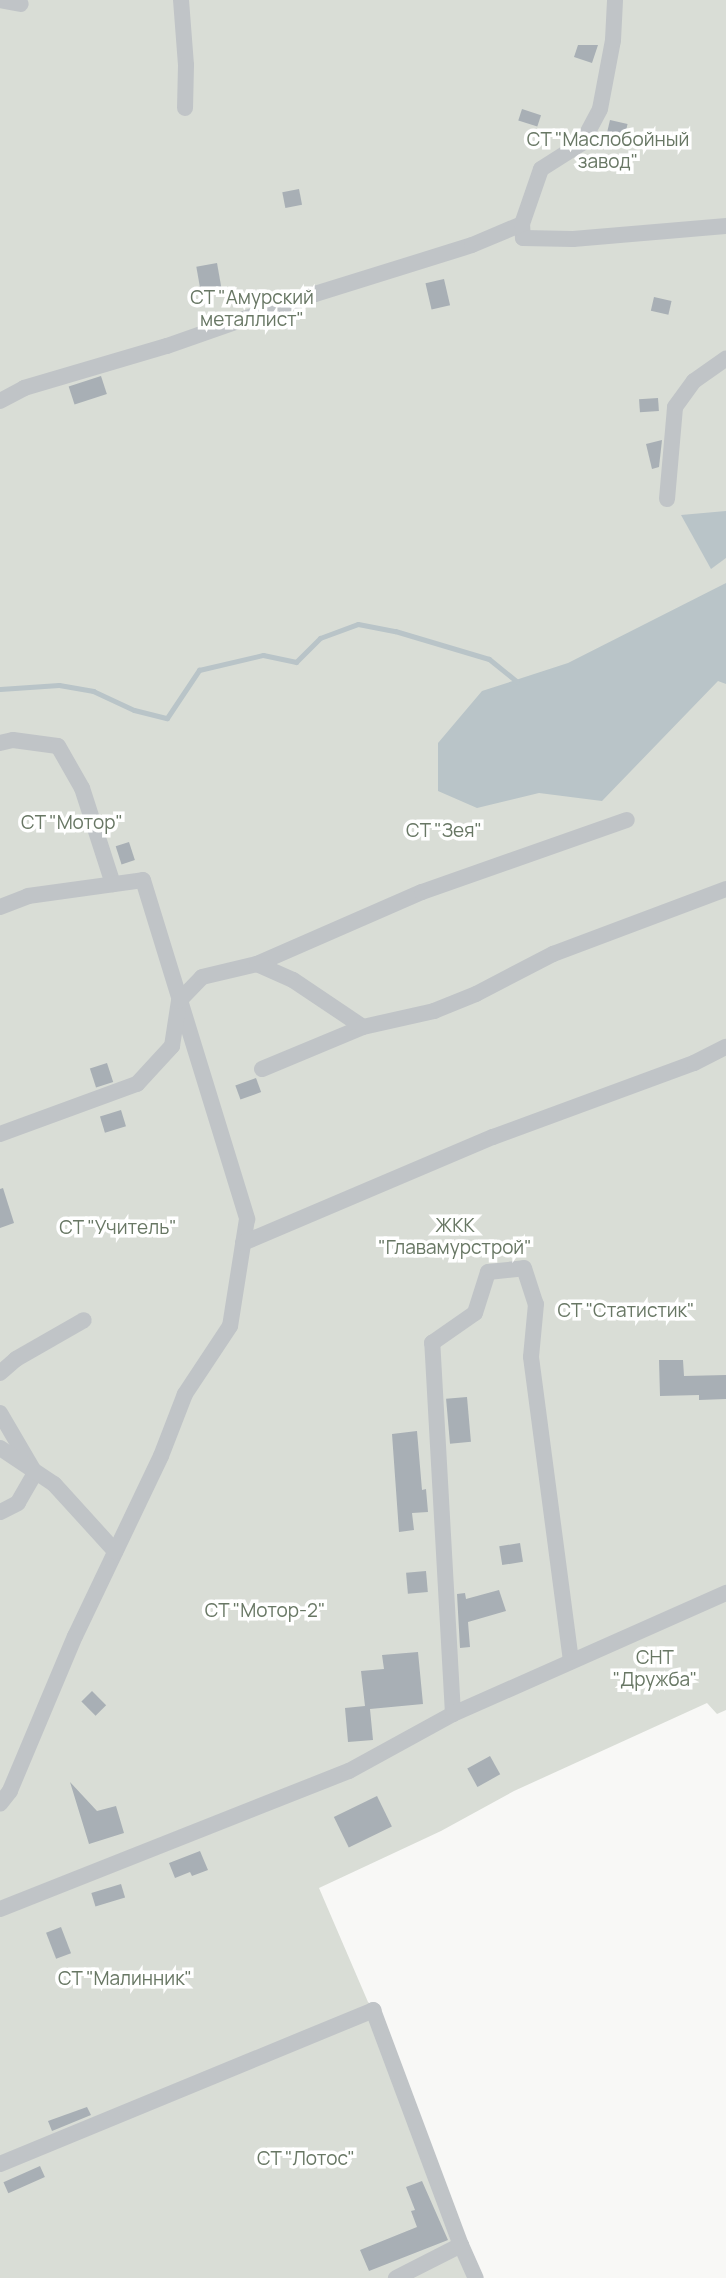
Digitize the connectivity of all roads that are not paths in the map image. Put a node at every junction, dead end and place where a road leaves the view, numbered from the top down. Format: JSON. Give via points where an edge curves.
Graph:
{"nodes":[{"id":1,"x":0,"y":0,"type":"edge"},
{"id":2,"x":181,"y":0,"type":"edge"},
{"id":3,"x":614,"y":0,"type":"edge"},
{"id":4,"x":21,"y":4,"type":"dead end"},
{"id":5,"x":185,"y":108,"type":"dead end"},
{"id":6,"x":522,"y":224,"type":"junction"},
{"id":7,"x":726,"y":226,"type":"edge"},
{"id":8,"x":726,"y":359,"type":"edge"},
{"id":9,"x":0,"y":401,"type":"edge"},
{"id":10,"x":667,"y":499,"type":"dead end"},
{"id":11,"x":0,"y":743,"type":"edge"},
{"id":12,"x":627,"y":820,"type":"dead end"},
{"id":13,"x":113,"y":884,"type":"junction"},
{"id":14,"x":726,"y":889,"type":"edge"},
{"id":15,"x":0,"y":908,"type":"edge"},
{"id":16,"x":257,"y":964,"type":"junction"},
{"id":17,"x":179,"y":1001,"type":"junction"},
{"id":18,"x":363,"y":1027,"type":"junction"},
{"id":19,"x":726,"y":1048,"type":"edge"},
{"id":20,"x":262,"y":1069,"type":"dead end"},
{"id":21,"x":0,"y":1134,"type":"edge"},
{"id":22,"x":243,"y":1243,"type":"junction"},
{"id":23,"x":84,"y":1320,"type":"dead end"},
{"id":24,"x":1,"y":1368,"type":"edge"},
{"id":25,"x":0,"y":1413,"type":"edge"},
{"id":26,"x":0,"y":1448,"type":"edge"},
{"id":27,"x":36,"y":1473,"type":"junction"},
{"id":28,"x":0,"y":1512,"type":"edge"},
{"id":29,"x":115,"y":1551,"type":"junction"},
{"id":30,"x":726,"y":1593,"type":"edge"},
{"id":31,"x":570,"y":1661,"type":"junction"},
{"id":32,"x":453,"y":1714,"type":"junction"},
{"id":33,"x":0,"y":1804,"type":"edge"},
{"id":34,"x":0,"y":1909,"type":"edge"},
{"id":35,"x":0,"y":2164,"type":"edge"},
{"id":36,"x":461,"y":2245,"type":"junction"},
{"id":37,"x":396,"y":2278,"type":"edge"},
{"id":38,"x":476,"y":2278,"type":"edge"}],
"edges":[{"from":1,"to":4,"type":"street"},
{"from":2,"to":5,"type":"street"},
{"from":3,"to":6,"type":"street","via":[[613,40],[600,109],[582,143],[541,169]]},
{"from":6,"to":7,"type":"street","via":[[523,238],[573,239]]},
{"from":6,"to":9,"type":"street","via":[[167,346],[24,388]]},
{"from":8,"to":10,"type":"street","via":[[694,381],[676,407]]},
{"from":11,"to":13,"type":"street","via":[[13,740],[58,746],[82,788]]},
{"from":12,"to":16,"type":"street","via":[[422,892]]},
{"from":13,"to":15,"type":"street","via":[[28,896]]},
{"from":13,"to":17,"type":"street","via":[[143,880]]},
{"from":14,"to":18,"type":"street","via":[[553,954],[434,1011]]},
{"from":16,"to":17,"type":"street","via":[[202,977]]},
{"from":16,"to":18,"type":"street","via":[[293,980]]},
{"from":17,"to":21,"type":"street","via":[[172,1046],[137,1084]]},
{"from":17,"to":22,"type":"street","via":[[247,1219]]},
{"from":18,"to":20,"type":"street"},
{"from":19,"to":22,"type":"street","via":[[493,1137]]},
{"from":22,"to":29,"type":"street","via":[[230,1326],[184,1394],[161,1456]]},
{"from":23,"to":24,"type":"street"},
{"from":25,"to":27,"type":"street"},
{"from":26,"to":27,"type":"street"},
{"from":27,"to":28,"type":"street","via":[[18,1503]]},
{"from":27,"to":29,"type":"street","via":[[54,1484]]},
{"from":29,"to":33,"type":"street","via":[[10,1791]]},
{"from":30,"to":31,"type":"street"},
{"from":31,"to":32,"type":"street"},
{"from":31,"to":32,"type":"street","via":[[531,1357],[536,1304],[524,1268],[488,1272],[475,1313],[432,1343]]},
{"from":32,"to":34,"type":"street","via":[[339,1776]]},
{"from":35,"to":36,"type":"street","via":[[373,2010]]},
{"from":36,"to":37,"type":"street"},
{"from":36,"to":38,"type":"street"}]}
